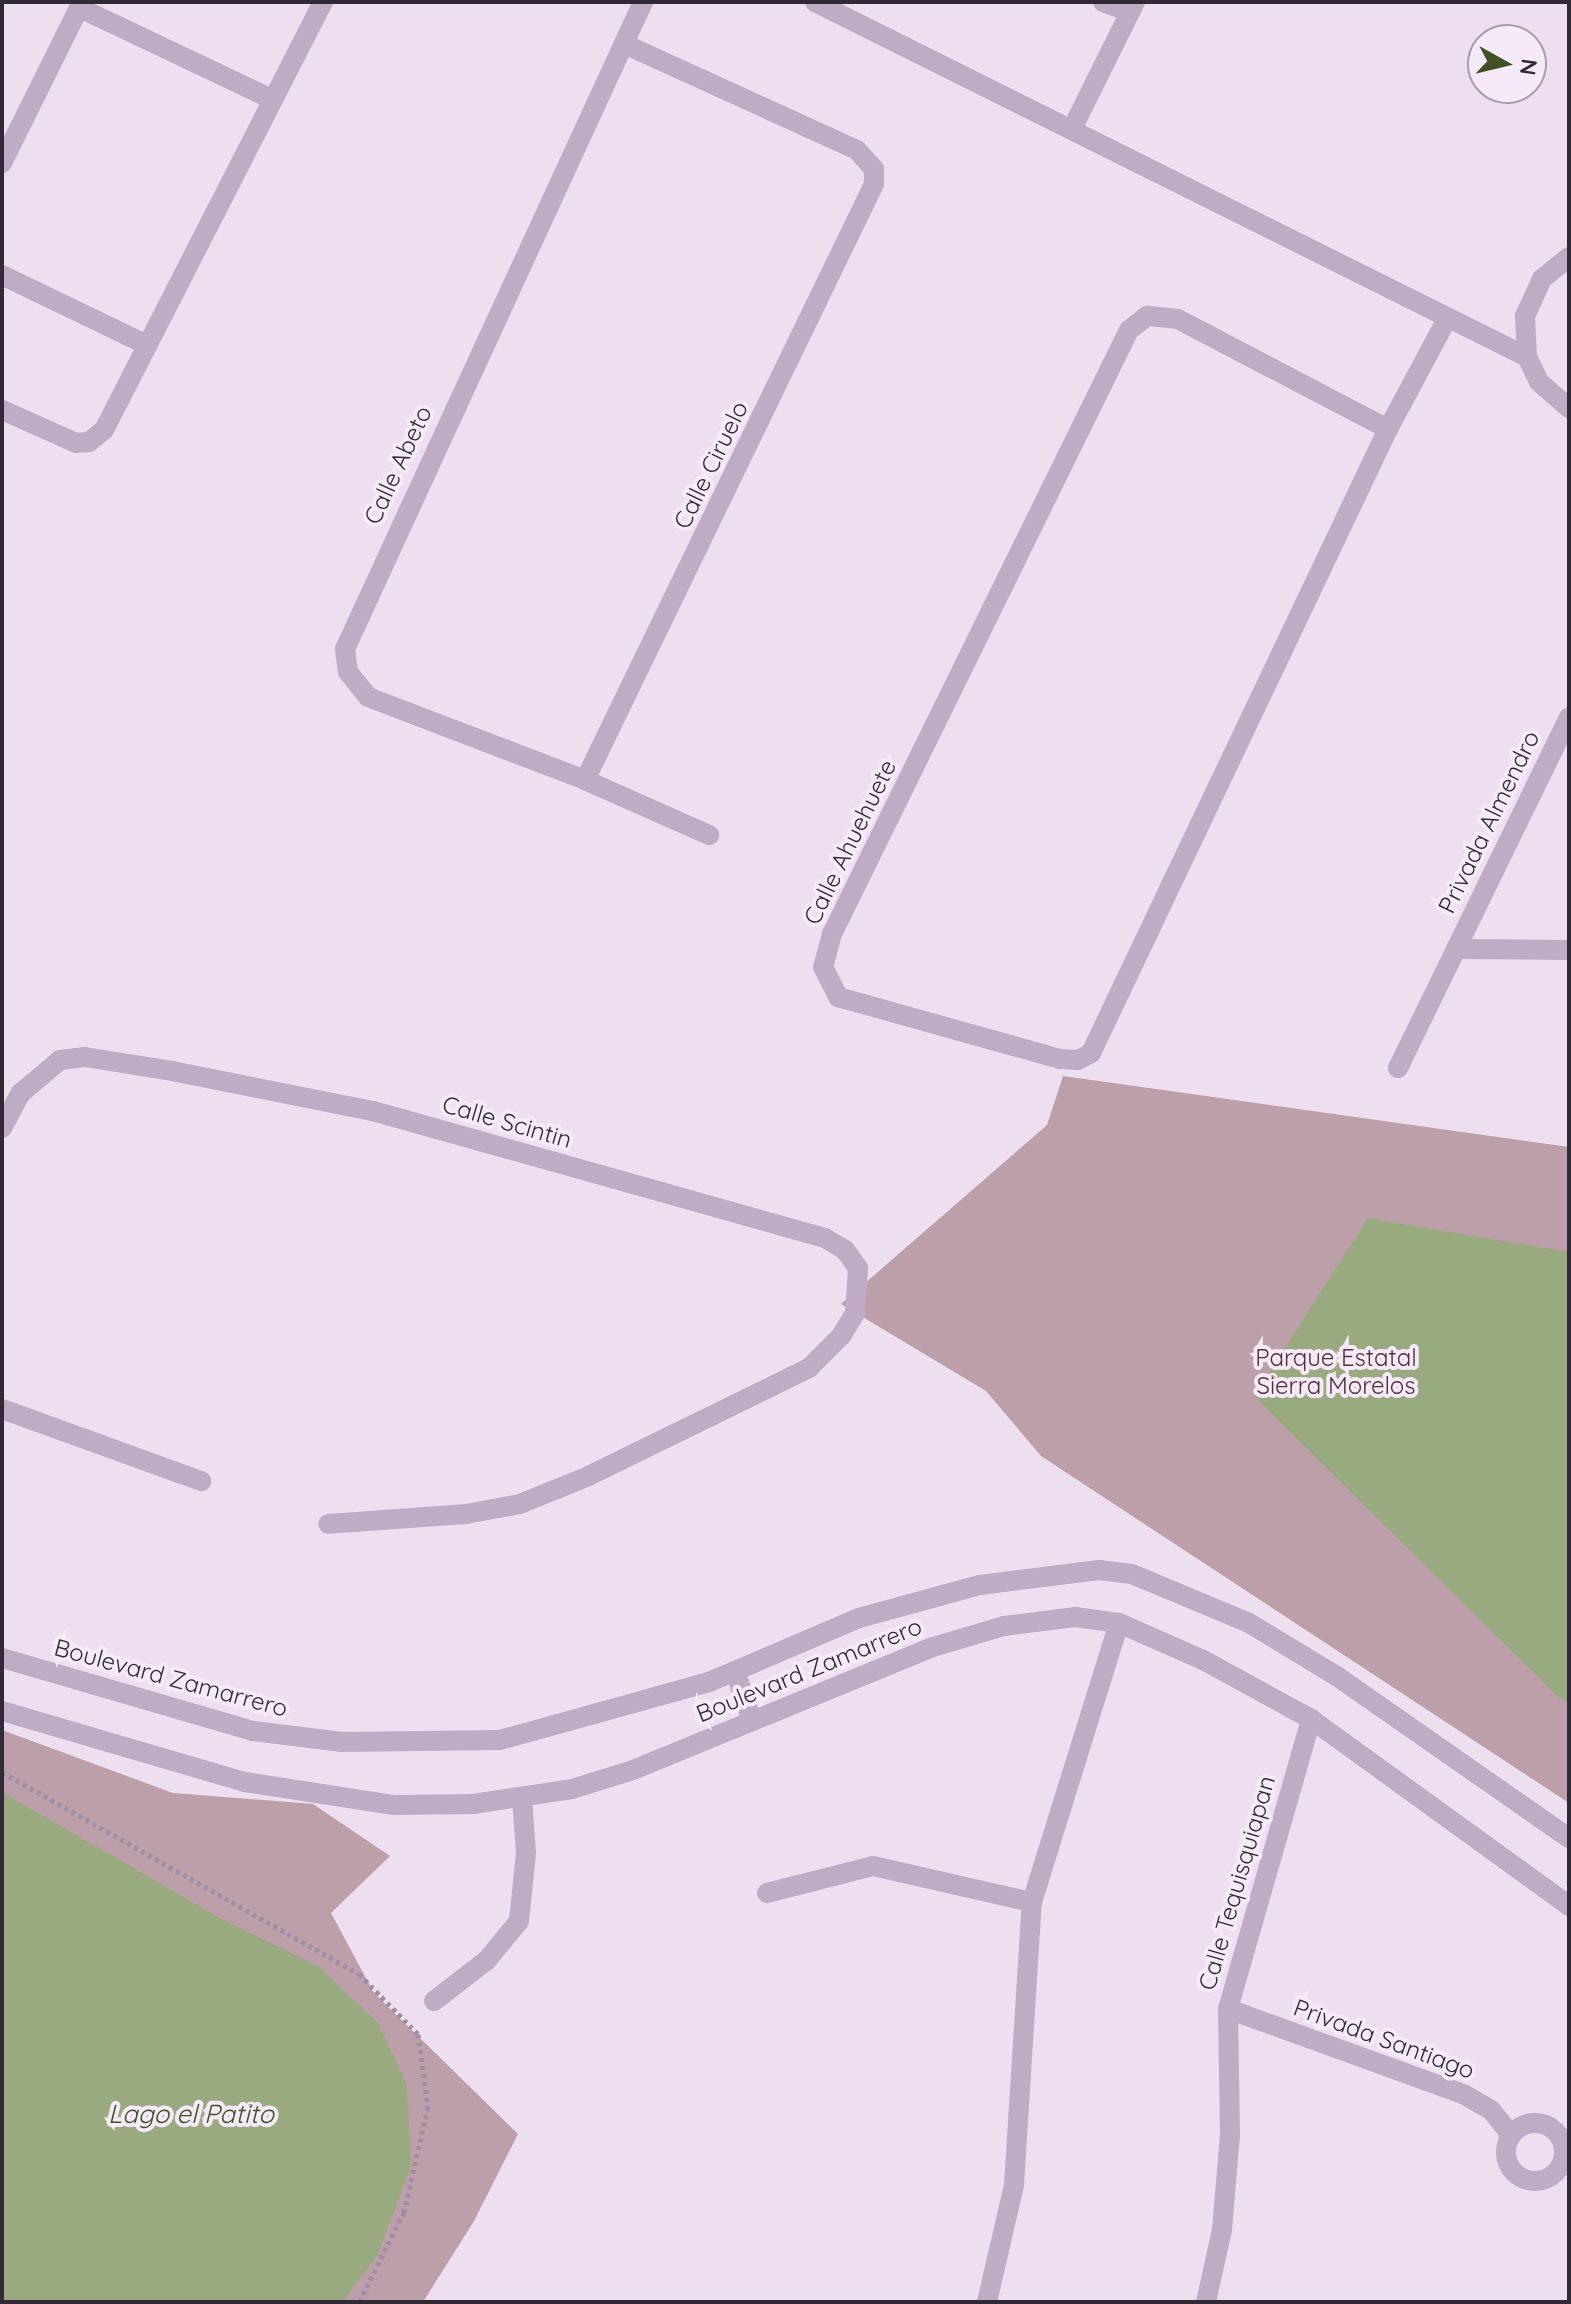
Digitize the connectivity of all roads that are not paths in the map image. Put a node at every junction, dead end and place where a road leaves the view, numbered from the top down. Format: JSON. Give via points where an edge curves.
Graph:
{"nodes":[{"id":1,"x":323,"y":2,"type":"edge"},
{"id":2,"x":643,"y":2,"type":"edge"},
{"id":3,"x":815,"y":2,"type":"edge"},
{"id":4,"x":1103,"y":2,"type":"edge"},
{"id":5,"x":81,"y":5,"type":"edge"},
{"id":6,"x":1132,"y":7,"type":"edge"},
{"id":7,"x":624,"y":44,"type":"junction"},
{"id":8,"x":272,"y":99,"type":"junction"},
{"id":9,"x":1073,"y":127,"type":"junction"},
{"id":10,"x":2,"y":163,"type":"edge"},
{"id":11,"x":1569,"y":257,"type":"edge"},
{"id":12,"x":2,"y":275,"type":"edge"},
{"id":13,"x":1446,"y":321,"type":"junction"},
{"id":14,"x":147,"y":345,"type":"junction"},
{"id":15,"x":1527,"y":357,"type":"junction"},
{"id":16,"x":1569,"y":408,"type":"edge"},
{"id":17,"x":2,"y":410,"type":"edge"},
{"id":18,"x":1388,"y":429,"type":"junction"},
{"id":19,"x":1569,"y":717,"type":"edge"},
{"id":20,"x":585,"y":780,"type":"junction"},
{"id":21,"x":709,"y":835,"type":"dead end"},
{"id":22,"x":1456,"y":949,"type":"junction"},
{"id":23,"x":1569,"y":950,"type":"edge"},
{"id":24,"x":1398,"y":1068,"type":"dead end"},
{"id":25,"x":2,"y":1128,"type":"edge"},
{"id":26,"x":2,"y":1409,"type":"edge"},
{"id":27,"x":201,"y":1481,"type":"dead end"},
{"id":28,"x":328,"y":1524,"type":"dead end"},
{"id":29,"x":1119,"y":1623,"type":"junction"},
{"id":30,"x":2,"y":1658,"type":"edge"},
{"id":31,"x":735,"y":1671,"type":"junction"},
{"id":32,"x":2,"y":1711,"type":"edge"},
{"id":33,"x":1311,"y":1719,"type":"junction"},
{"id":34,"x":752,"y":1721,"type":"junction"},
{"id":35,"x":522,"y":1797,"type":"junction"},
{"id":36,"x":1569,"y":1838,"type":"edge"},
{"id":37,"x":767,"y":1893,"type":"dead end"},
{"id":38,"x":1032,"y":1902,"type":"junction"},
{"id":39,"x":1569,"y":1906,"type":"edge"},
{"id":40,"x":434,"y":2001,"type":"dead end"},
{"id":41,"x":1228,"y":2009,"type":"junction"},
{"id":42,"x":1511,"y":2135,"type":"dead end"},
{"id":43,"x":987,"y":2302,"type":"edge"},
{"id":44,"x":1206,"y":2302,"type":"edge"}],
"edges":[{"from":1,"to":8,"type":"street"},
{"from":2,"to":7,"type":"street","name":"Calle Abeto"},
{"from":3,"to":9,"type":"street"},
{"from":4,"to":6,"type":"street"},
{"from":5,"to":8,"type":"street"},
{"from":5,"to":10,"type":"street"},
{"from":6,"to":9,"type":"street"},
{"from":7,"to":20,"type":"street","name":"Calle Abeto","via":[[345,649],[348,672],[368,697]]},
{"from":7,"to":20,"type":"street","name":"Calle Ciruelo","via":[[857,150],[874,169],[872,198]]},
{"from":8,"to":14,"type":"street"},
{"from":9,"to":13,"type":"street"},
{"from":11,"to":15,"type":"street","via":[[1542,279],[1525,316]]},
{"from":12,"to":14,"type":"street"},
{"from":13,"to":15,"type":"street"},
{"from":13,"to":18,"type":"street","name":"Calle Ahuehuete"},
{"from":14,"to":17,"type":"street","via":[[104,430],[89,442],[76,443]]},
{"from":15,"to":16,"type":"street","via":[[1539,382]]},
{"from":18,"to":18,"type":"street","name":"Calle Ahuehuete","via":[[1178,319],[1147,316],[1129,330],[832,934],[823,967],[838,997],[1060,1059],[1078,1060],[1091,1053]]},
{"from":19,"to":22,"type":"street","name":"Privada Almendro"},
{"from":20,"to":21,"type":"street","name":"Calle Abeto"},
{"from":22,"to":23,"type":"street","name":"Privada Almendro"},
{"from":22,"to":24,"type":"street","name":"Privada Almendro"},
{"from":25,"to":28,"type":"street","name":"Calle Scintin","via":[[21,1093],[60,1060],[85,1057],[172,1071],[373,1111],[825,1238],[845,1250],[858,1268],[860,1290],[842,1335],[809,1368],[589,1476],[520,1504],[466,1514]]},
{"from":26,"to":27,"type":"street"},
{"from":29,"to":33,"type":"street","name":"Boulevard Zamarrero","via":[[1205,1661]]},
{"from":29,"to":34,"type":"street","name":"Boulevard Zamarrero","via":[[1075,1617],[1004,1626],[933,1647]]},
{"from":29,"to":38,"type":"street"},
{"from":30,"to":31,"type":"street","name":"Boulevard Zamarrero","via":[[253,1731],[342,1742],[500,1740]]},
{"from":31,"to":34,"type":"street"},
{"from":31,"to":36,"type":"street","name":"Boulevard Zamarrero","via":[[859,1618],[980,1585],[1099,1570],[1132,1574],[1262,1630]]},
{"from":32,"to":35,"type":"street","name":"Boulevard Zamarrero","via":[[245,1782],[394,1805]]},
{"from":33,"to":39,"type":"street","name":"Boulevard Zamarrero"},
{"from":33,"to":41,"type":"street","name":"Calle Tequisquiapan"},
{"from":34,"to":35,"type":"street","name":"Boulevard Zamarrero","via":[[633,1770]]},
{"from":35,"to":40,"type":"street","via":[[526,1853],[519,1921],[487,1960]]},
{"from":37,"to":38,"type":"street","via":[[873,1866]]},
{"from":38,"to":43,"type":"street","via":[[1014,2185]]},
{"from":41,"to":42,"type":"street","name":"Privada Santiago","via":[[1465,2095],[1491,2110]]},
{"from":41,"to":44,"type":"street","name":"Calle Tequisquiapan","via":[[1230,2135],[1222,2230]]}]}
